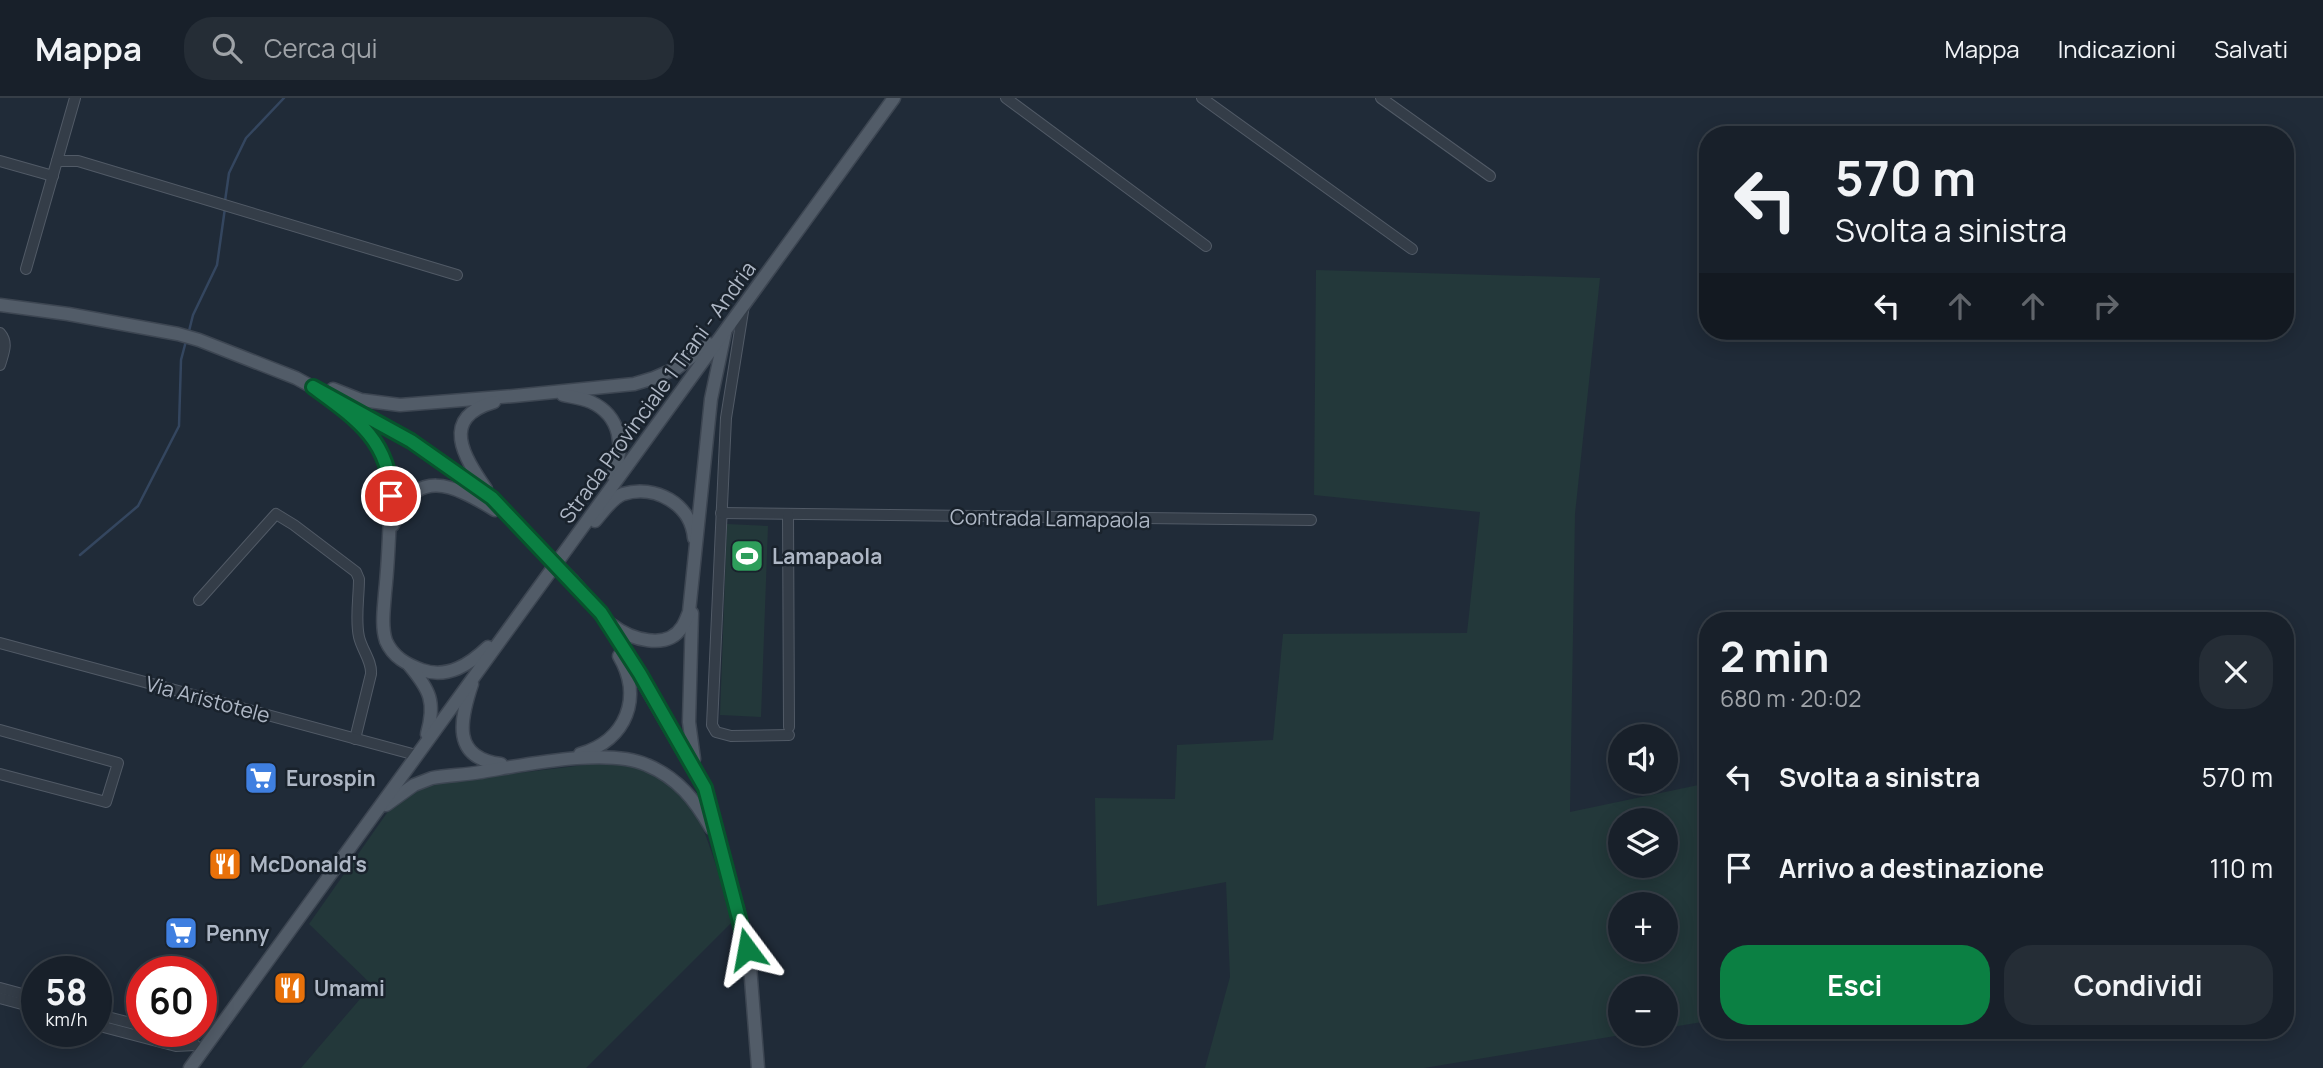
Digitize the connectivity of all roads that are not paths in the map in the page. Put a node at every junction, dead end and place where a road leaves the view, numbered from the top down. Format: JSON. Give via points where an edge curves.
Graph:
{"nodes":[{"id":1,"x":75,"y":98,"type":"edge"},
{"id":2,"x":894,"y":98,"type":"edge"},
{"id":3,"x":1006,"y":98,"type":"edge"},
{"id":4,"x":1202,"y":98,"type":"edge"},
{"id":5,"x":1381,"y":98,"type":"edge"},
{"id":6,"x":0,"y":161,"type":"edge"},
{"id":7,"x":57,"y":161,"type":"junction"},
{"id":8,"x":53,"y":176,"type":"junction"},
{"id":9,"x":1490,"y":176,"type":"dead end"},
{"id":10,"x":1206,"y":246,"type":"dead end"},
{"id":11,"x":1412,"y":249,"type":"dead end"},
{"id":12,"x":26,"y":269,"type":"dead end"},
{"id":13,"x":457,"y":275,"type":"dead end"},
{"id":14,"x":745,"y":301,"type":"junction"},
{"id":15,"x":0,"y":304,"type":"edge"},
{"id":16,"x":724,"y":331,"type":"junction"},
{"id":17,"x":0,"y":333,"type":"edge"},
{"id":18,"x":0,"y":365,"type":"edge"},
{"id":19,"x":296,"y":378,"type":"junction"},
{"id":20,"x":313,"y":387,"type":"junction"},
{"id":21,"x":549,"y":393,"type":"junction"},
{"id":22,"x":514,"y":396,"type":"junction"},
{"id":23,"x":492,"y":498,"type":"junction"},
{"id":24,"x":602,"y":498,"type":"junction"},
{"id":25,"x":721,"y":513,"type":"junction"},
{"id":26,"x":788,"y":514,"type":"junction"},
{"id":27,"x":511,"y":519,"type":"junction"},
{"id":28,"x":1311,"y":520,"type":"dead end"},
{"id":29,"x":390,"y":532,"type":"junction"},
{"id":30,"x":572,"y":543,"type":"junction"},
{"id":31,"x":696,"y":559,"type":"junction"},
{"id":32,"x":694,"y":579,"type":"junction"},
{"id":33,"x":199,"y":600,"type":"dead end"},
{"id":34,"x":590,"y":600,"type":"junction"},
{"id":35,"x":517,"y":617,"type":"junction"},
{"id":36,"x":608,"y":623,"type":"junction"},
{"id":37,"x":0,"y":643,"type":"edge"},
{"id":38,"x":408,"y":665,"type":"junction"},
{"id":39,"x":477,"y":673,"type":"junction"},
{"id":40,"x":0,"y":730,"type":"edge"},
{"id":41,"x":355,"y":739,"type":"junction"},
{"id":42,"x":420,"y":749,"type":"junction"},
{"id":43,"x":566,"y":759,"type":"junction"},
{"id":44,"x":515,"y":766,"type":"junction"},
{"id":45,"x":0,"y":774,"type":"edge"},
{"id":46,"x":699,"y":779,"type":"junction"},
{"id":47,"x":372,"y":817,"type":"junction"},
{"id":48,"x":725,"y":860,"type":"junction"},
{"id":49,"x":0,"y":988,"type":"edge"},
{"id":50,"x":21,"y":994,"type":"edge"},
{"id":51,"x":0,"y":999,"type":"edge"},
{"id":52,"x":21,"y":1005,"type":"edge"},
{"id":53,"x":217,"y":1024,"type":"edge"},
{"id":54,"x":200,"y":1047,"type":"edge"},
{"id":55,"x":190,"y":1068,"type":"edge"},
{"id":56,"x":758,"y":1068,"type":"edge"}],
"edges":[{"from":1,"to":7,"type":"street"},
{"from":2,"to":14,"type":"main road","name":"Strada Provinciale 1 Trani - Andria"},
{"from":3,"to":10,"type":"street"},
{"from":4,"to":11,"type":"street"},
{"from":5,"to":9,"type":"street"},
{"from":6,"to":8,"type":"street"},
{"from":7,"to":8,"type":"street"},
{"from":7,"to":13,"type":"street","via":[[78,161]]},
{"from":8,"to":12,"type":"street"},
{"from":14,"to":16,"type":"main road","name":"Strada Provinciale 1 Trani - Andria"},
{"from":14,"to":25,"type":"street","via":[[726,418]]},
{"from":15,"to":19,"type":"main road","via":[[178,334]]},
{"from":16,"to":21,"type":"main road","via":[[677,368],[654,378]]},
{"from":16,"to":24,"type":"main road","name":"Strada Provinciale 1 Trani - Andria"},
{"from":16,"to":31,"type":"main road","via":[[711,399]]},
{"from":17,"to":18,"type":"street","via":[[5,346]]},
{"from":19,"to":20,"type":"main road"},
{"from":19,"to":22,"type":"main road","via":[[378,403]]},
{"from":20,"to":23,"type":"main road","via":[[411,441]]},
{"from":20,"to":29,"type":"main road","via":[[377,444],[391,479]]},
{"from":21,"to":22,"type":"main road"},
{"from":21,"to":24,"type":"main road","via":[[593,403],[612,418],[621,445],[620,458]]},
{"from":22,"to":23,"type":"main road","via":[[472,412],[460,434],[468,462]]},
{"from":23,"to":27,"type":"main road"},
{"from":24,"to":30,"type":"main road","name":"Strada Provinciale 1 Trani - Andria"},
{"from":25,"to":26,"type":"street","name":"Contrada Lamapaola"},
{"from":25,"to":26,"type":"street","via":[[712,725],[716,732],[731,736],[789,731]]},
{"from":26,"to":28,"type":"street","name":"Contrada Lamapaola"},
{"from":27,"to":29,"type":"main road","via":[[462,490],[434,484],[405,500]]},
{"from":27,"to":34,"type":"main road","bridge":true},
{"from":29,"to":38,"type":"main road","via":[[384,631],[397,658]]},
{"from":30,"to":31,"type":"main road","via":[[621,495],[655,492],[686,513]]},
{"from":30,"to":35,"type":"main road","name":"Strada Provinciale 1 Trani - Andria"},
{"from":31,"to":32,"type":"main road"},
{"from":32,"to":36,"type":"main road","via":[[689,612],[681,629],[670,638],[634,638]]},
{"from":32,"to":46,"type":"main road","via":[[689,722]]},
{"from":33,"to":41,"type":"street","via":[[276,514],[356,572],[358,634],[372,665]]},
{"from":34,"to":36,"type":"main road"},
{"from":34,"to":43,"type":"main road","via":[[627,669],[630,700],[611,738],[592,751]]},
{"from":35,"to":38,"type":"main road","via":[[462,667],[431,673]]},
{"from":35,"to":39,"type":"main road","name":"Strada Provinciale 1 Trani - Andria"},
{"from":36,"to":46,"type":"main road"},
{"from":37,"to":41,"type":"street","name":"Via Aristotele"},
{"from":38,"to":42,"type":"main road","via":[[423,682],[432,703]]},
{"from":39,"to":42,"type":"main road","name":"Strada Provinciale 1 Trani - Andria"},
{"from":39,"to":44,"type":"main road","via":[[462,716],[464,739],[476,757]]},
{"from":40,"to":45,"type":"street","via":[[118,763],[106,802]]},
{"from":41,"to":42,"type":"street","name":"Via Aristotele"},
{"from":42,"to":47,"type":"main road","name":"Strada Provinciale 1 Trani - Andria"},
{"from":43,"to":44,"type":"main road"},
{"from":43,"to":48,"type":"main road","via":[[619,758],[664,773],[685,789],[700,809]]},
{"from":44,"to":47,"type":"main road","via":[[423,781]]},
{"from":46,"to":48,"type":"main road"},
{"from":47,"to":53,"type":"main road","name":"Strada Provinciale 1 Trani - Andria"},
{"from":48,"to":56,"type":"main road","via":[[750,966]]},
{"from":49,"to":50,"type":"street"},
{"from":51,"to":52,"type":"street"},
{"from":54,"to":55,"type":"main road","name":"Strada Provinciale 1 Trani - Andria"}]}
